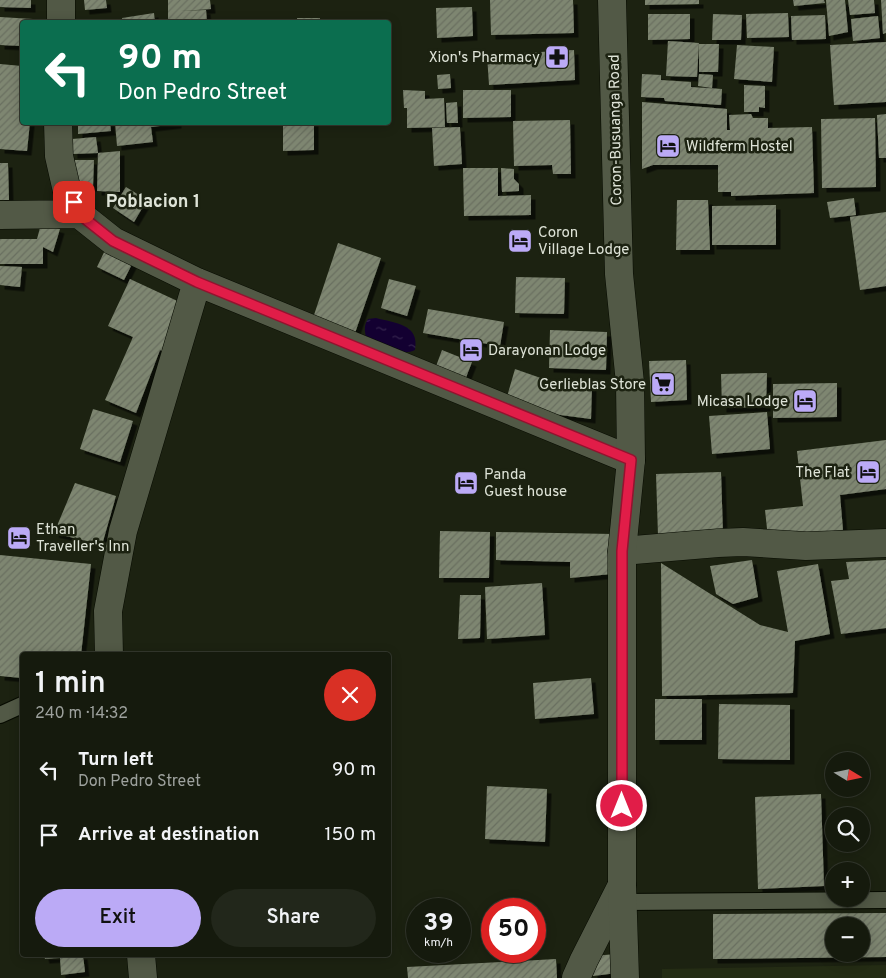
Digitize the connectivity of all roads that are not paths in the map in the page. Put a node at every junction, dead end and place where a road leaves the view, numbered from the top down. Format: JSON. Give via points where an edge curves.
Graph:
{"nodes":[{"id":1,"x":61,"y":0,"type":"edge"},
{"id":2,"x":612,"y":0,"type":"edge"},
{"id":3,"x":61,"y":20,"type":"edge"},
{"id":4,"x":58,"y":125,"type":"edge"},
{"id":5,"x":79,"y":214,"type":"junction"},
{"id":6,"x":0,"y":215,"type":"edge"},
{"id":7,"x":197,"y":282,"type":"junction"},
{"id":8,"x":631,"y":460,"type":"junction"},
{"id":9,"x":886,"y":543,"type":"edge"},
{"id":10,"x":622,"y":551,"type":"junction"},
{"id":11,"x":109,"y":652,"type":"edge"},
{"id":12,"x":20,"y":706,"type":"edge"},
{"id":13,"x":0,"y":715,"type":"edge"},
{"id":14,"x":622,"y":893,"type":"junction"},
{"id":15,"x":886,"y":900,"type":"edge"},
{"id":16,"x":140,"y":957,"type":"edge"},
{"id":17,"x":143,"y":978,"type":"edge"},
{"id":18,"x":576,"y":978,"type":"edge"},
{"id":19,"x":625,"y":978,"type":"edge"}],
"edges":[{"from":1,"to":3,"type":"street"},
{"from":2,"to":8,"type":"street","name":"Coron-Busuanga Road","via":[[619,274],[630,383]]},
{"from":4,"to":5,"type":"street","via":[[58,156],[68,191]]},
{"from":5,"to":6,"type":"street"},
{"from":5,"to":7,"type":"street","via":[[113,241]]},
{"from":7,"to":8,"type":"street"},
{"from":7,"to":11,"type":"street","via":[[123,531],[108,611]]},
{"from":8,"to":10,"type":"street","name":"Coron-Busuanga Road"},
{"from":9,"to":10,"type":"street","via":[[806,546],[743,542]]},
{"from":10,"to":14,"type":"street","name":"Coron-Busuanga Road"},
{"from":12,"to":13,"type":"lane"},
{"from":14,"to":15,"type":"lane"},
{"from":14,"to":18,"type":"street"},
{"from":14,"to":19,"type":"street","name":"Coron-Busuanga Road"},
{"from":16,"to":17,"type":"street"}]}
